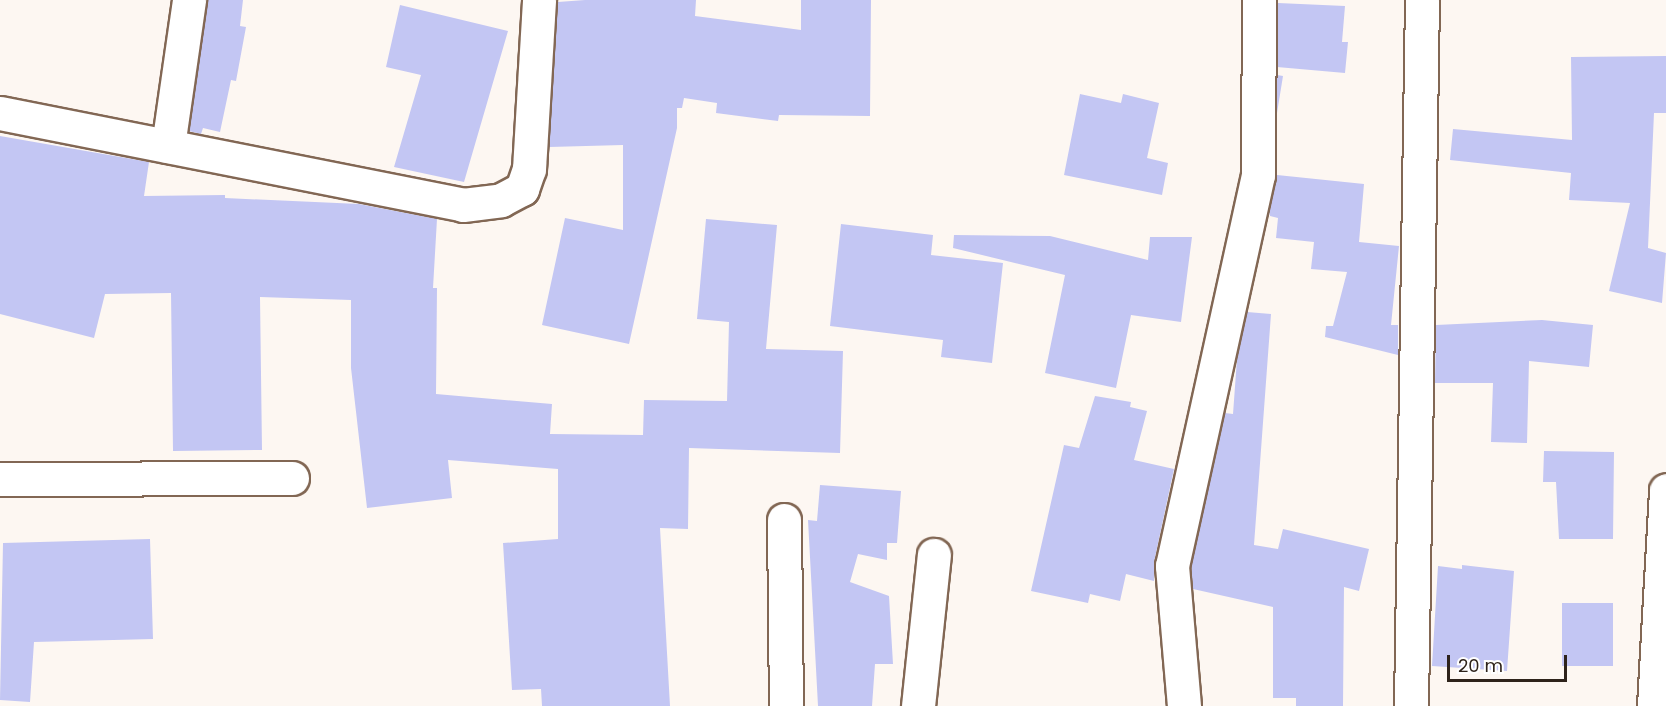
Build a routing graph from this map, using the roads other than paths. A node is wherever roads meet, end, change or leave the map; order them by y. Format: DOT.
graph roads {
  1 [pos="189,0"];
  2 [pos="539,0"];
  3 [pos="1258,0"];
  4 [pos="1422,0"];
  5 [pos="0,113"];
  6 [pos="168,146"];
  7 [pos="292,478"];
  8 [pos="0,479"];
  9 [pos="1666,490"];
  10 [pos="784,520"];
  11 [pos="934,555"];
  12 [pos="786,706"];
  13 [pos="918,706"];
  14 [pos="1184,706"];
  15 [pos="1411,706"];
  16 [pos="1654,706"];
  1 -- 6 [label="street"];
  2 -- 6 [label="street"];
  3 -- 14 [label="street"];
  4 -- 15 [label="street"];
  5 -- 6 [label="street"];
  7 -- 8 [label="street"];
  9 -- 16 [label="street"];
  10 -- 12 [label="street"];
  11 -- 13 [label="street"];
}
